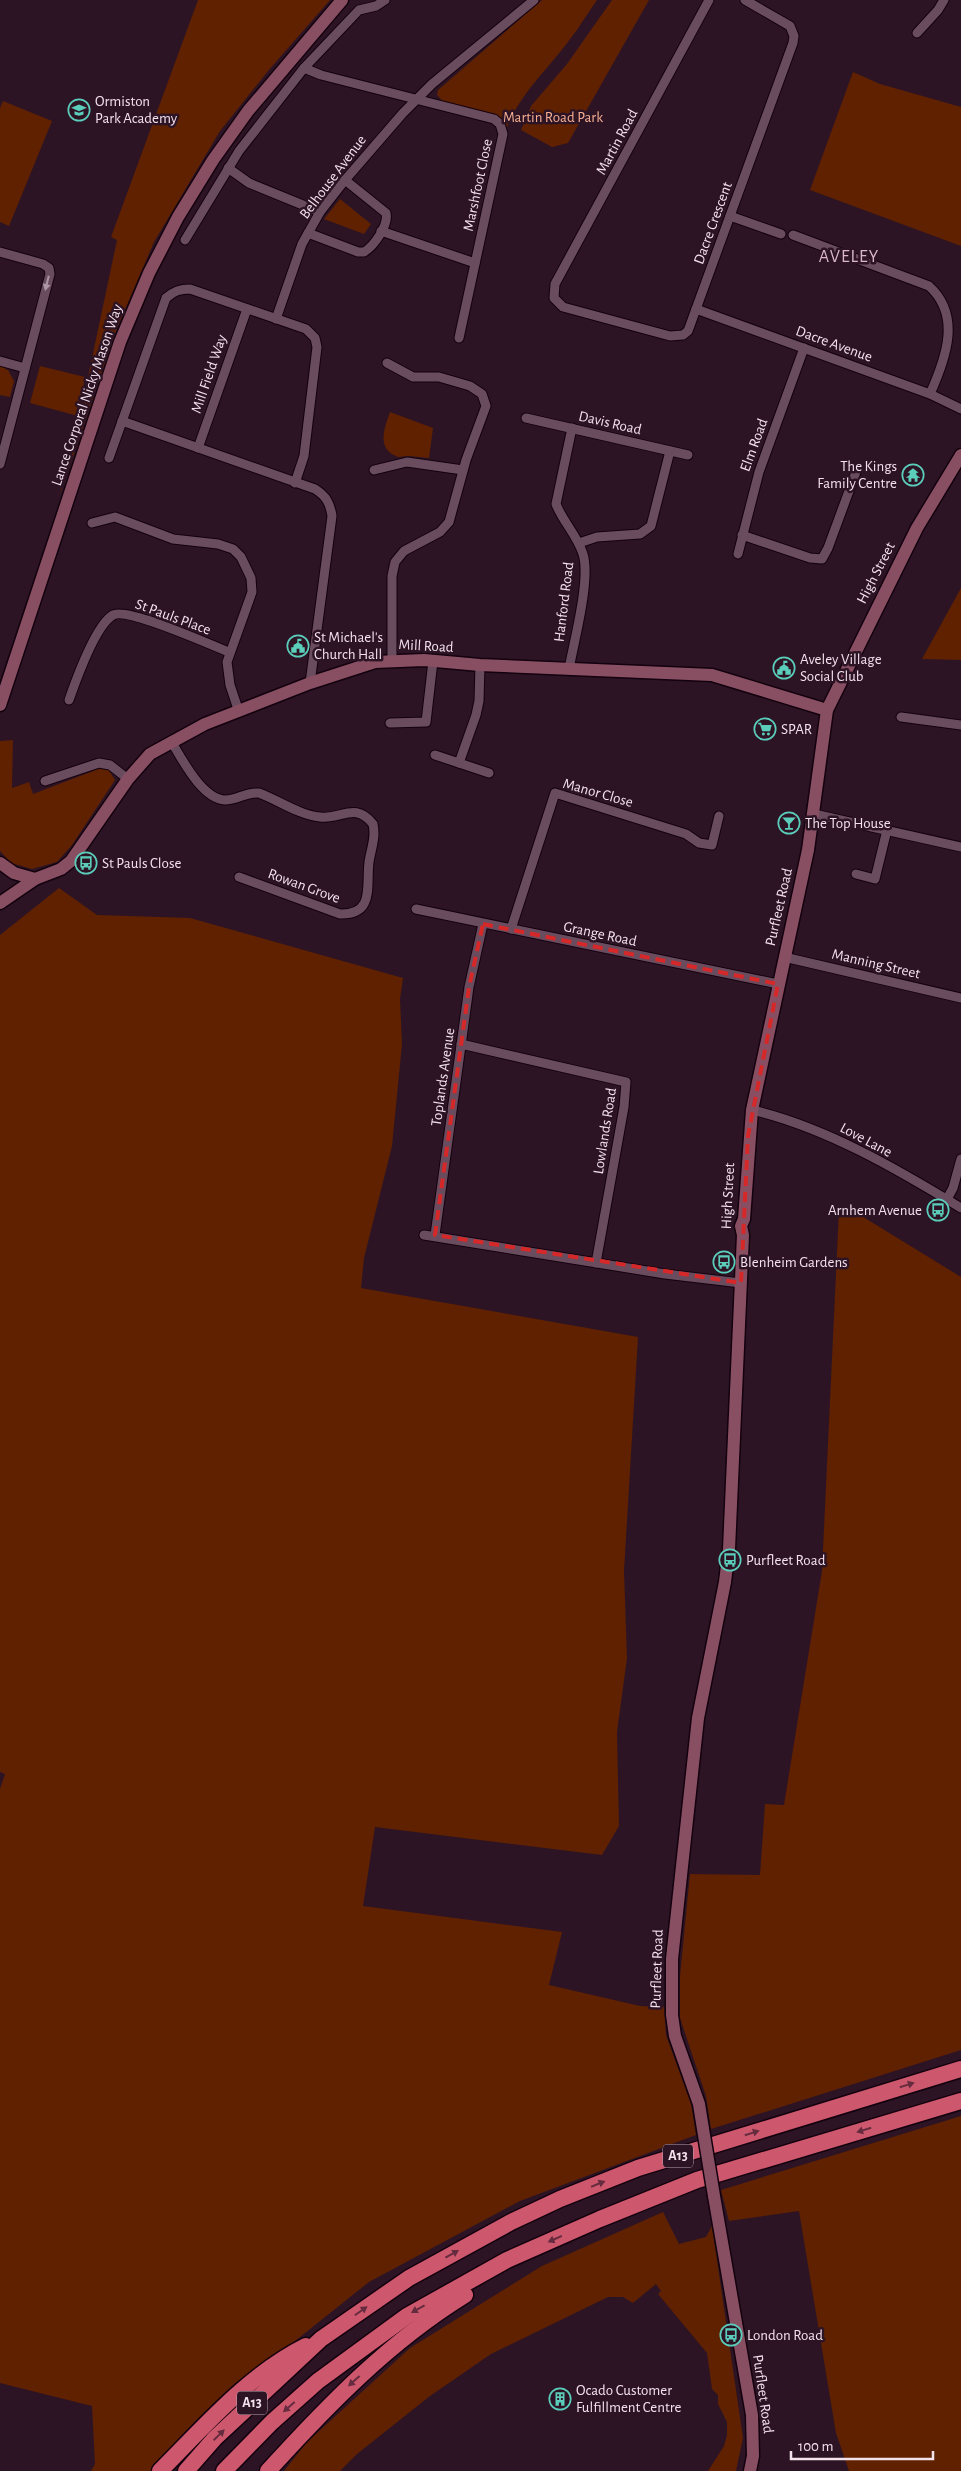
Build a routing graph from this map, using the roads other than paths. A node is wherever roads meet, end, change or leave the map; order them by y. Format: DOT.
graph roads {
  1 [pos="342,0"];
  2 [pos="385,0"];
  3 [pos="534,0"];
  4 [pos="709,0"];
  5 [pos="744,0"];
  6 [pos="944,0"];
  7 [pos="758,3"];
  8 [pos="917,33"];
  9 [pos="304,68"];
  10 [pos="417,100"];
  11 [pos="228,168"];
  12 [pos="345,180"];
  13 [pos="320,212"];
  14 [pos="730,216"];
  15 [pos="381,231"];
  16 [pos="308,233"];
  17 [pos="781,234"];
  18 [pos="793,235"];
  19 [pos="185,240"];
  20 [pos="0,252"];
  21 [pos="474,263"];
  22 [pos="554,298"];
  23 [pos="247,309"];
  24 [pos="696,309"];
  25 [pos="276,319"];
  26 [pos="459,338"];
  27 [pos="804,348"];
  28 [pos="0,361"];
  29 [pos="387,363"];
  30 [pos="25,368"];
  31 [pos="930,394"];
  32 [pos="961,409"];
  33 [pos="526,418"];
  34 [pos="122,421"];
  35 [pos="572,428"];
  36 [pos="198,448"];
  37 [pos="670,451"];
  38 [pos="688,455"];
  39 [pos="109,458"];
  40 [pos="959,462"];
  41 [pos="0,464"];
  42 [pos="374,470"];
  43 [pos="463,470"];
  44 [pos="856,472"];
  45 [pos="295,483"];
  46 [pos="92,523"];
  47 [pos="742,535"];
  48 [pos="579,543"];
  49 [pos="738,554"];
  50 [pos="229,652"];
  51 [pos="392,660"];
  52 [pos="433,661"];
  53 [pos="480,665"];
  54 [pos="569,669"];
  55 [pos="310,683"];
  56 [pos="69,700"];
  57 [pos="0,705"];
  58 [pos="827,710"];
  59 [pos="239,712"];
  60 [pos="901,717"];
  61 [pos="390,723"];
  62 [pos="961,725"];
  63 [pos="171,741"];
  64 [pos="435,754"];
  65 [pos="459,763"];
  66 [pos="489,773"];
  67 [pos="128,778"];
  68 [pos="45,781"];
  69 [pos="814,814"];
  70 [pos="719,816"];
  71 [pos="887,830"];
  72 [pos="961,847"];
  73 [pos="0,863"];
  74 [pos="856,874"];
  75 [pos="239,877"];
  76 [pos="35,879"];
  77 [pos="0,903"];
  78 [pos="416,909"];
  79 [pos="483,924"];
  80 [pos="511,929"];
  81 [pos="784,957"];
  82 [pos="778,984"];
  83 [pos="961,998"];
  84 [pos="461,1044"];
  85 [pos="752,1110"];
  86 [pos="961,1159"];
  87 [pos="947,1199"];
  88 [pos="961,1208"];
  89 [pos="424,1235"];
  90 [pos="434,1236"];
  91 [pos="596,1263"];
  92 [pos="741,1283"];
  93 [pos="961,2069"];
  94 [pos="961,2101"];
  95 [pos="507,2260"];
  96 [pos="321,2339"];
  97 [pos="160,2471"];
  98 [pos="186,2471"];
  99 [pos="224,2471"];
  100 [pos="268,2471"];
  101 [pos="750,2471"];
  1 -- 57 [label="street, Lance Corporal Nicky Mason Way"];
  2 -- 9 [label="street"];
  3 -- 10 [label="street, Belhouse Avenue"];
  4 -- 22 [label="street, Martin Road"];
  5 -- 7 [label="street"];
  6 -- 8 [label="street"];
  7 -- 14 [label="street, Dacre Crescent"];
  9 -- 10 [label="street"];
  9 -- 11 [label="street"];
  10 -- 12 [label="street, Belhouse Avenue"];
  10 -- 21 [label="street, Marshfoot Close"];
  11 -- 13 [label="street"];
  11 -- 19 [label="street"];
  12 -- 13 [label="street, Belhouse Avenue"];
  12 -- 15 [label="street"];
  13 -- 16 [label="street, Belhouse Avenue"];
  14 -- 17 [label="street"];
  14 -- 24 [label="street, Dacre Crescent"];
  15 -- 16 [label="street"];
  15 -- 21 [label="street"];
  16 -- 25 [label="street, Belhouse Avenue"];
  18 -- 31 [label="street"];
  20 -- 30 [label="street, one-way"];
  21 -- 26 [label="street, Marshfoot Close"];
  22 -- 24 [label="street, Dacre Crescent"];
  23 -- 25 [label="street"];
  23 -- 34 [label="street"];
  23 -- 36 [label="street, Mill Field Way"];
  24 -- 27 [label="street, Dacre Avenue"];
  25 -- 45 [label="street"];
  27 -- 31 [label="street, Dacre Avenue"];
  27 -- 47 [label="street, Elm Road"];
  28 -- 30 [label="street"];
  29 -- 43 [label="street"];
  30 -- 41 [label="street"];
  31 -- 32 [label="street, Dacre Avenue"];
  33 -- 35 [label="street, Davis Road"];
  34 -- 36 [label="street"];
  34 -- 39 [label="street"];
  35 -- 37 [label="street, Davis Road"];
  35 -- 48 [label="street, Hanford Road"];
  36 -- 45 [label="street"];
  37 -- 38 [label="street, Davis Road"];
  37 -- 48 [label="street"];
  40 -- 58 [label="street, High Street"];
  42 -- 43 [label="street"];
  43 -- 51 [label="street"];
  44 -- 47 [label="street"];
  45 -- 55 [label="street"];
  46 -- 50 [label="street"];
  47 -- 49 [label="street, Elm Road"];
  48 -- 54 [label="street, Hanford Road"];
  50 -- 56 [label="street, St Pauls Place"];
  50 -- 59 [label="street"];
  51 -- 52 [label="street, Mill Road"];
  51 -- 55 [label="street, Mill Road"];
  52 -- 53 [label="street, Mill Road"];
  52 -- 61 [label="street"];
  53 -- 54 [label="street, Mill Road"];
  53 -- 65 [label="street"];
  54 -- 58 [label="street, Mill Road"];
  55 -- 59 [label="street, Mill Road"];
  58 -- 69 [label="street, Purfleet Road"];
  59 -- 63 [label="street, Mill Road"];
  60 -- 62 [label="street"];
  63 -- 67 [label="street, Mill Road"];
  63 -- 75 [label="street, Rowan Grove"];
  64 -- 65 [label="street"];
  65 -- 66 [label="street"];
  67 -- 68 [label="street"];
  67 -- 76 [label="street, Mill Road"];
  69 -- 71 [label="street"];
  69 -- 81 [label="street, Purfleet Road"];
  70 -- 80 [label="street, Manor Close"];
  71 -- 72 [label="street"];
  71 -- 74 [label="street"];
  73 -- 76 [label="street"];
  76 -- 77 [label="street, Mill Road"];
  78 -- 79 [label="street, Grange Road"];
  79 -- 80 [label="street, Grange Road"];
  79 -- 84 [label="street, Toplands Avenue"];
  80 -- 82 [label="street, Grange Road"];
  81 -- 82 [label="street, Purfleet Road"];
  81 -- 83 [label="street, Manning Street"];
  82 -- 85 [label="street, Purfleet Road"];
  84 -- 90 [label="street, Toplands Avenue"];
  84 -- 91 [label="street, Lowlands Road"];
  85 -- 87 [label="street, Love Lane"];
  85 -- 92 [label="street, High Street"];
  86 -- 87 [label="street"];
  87 -- 88 [label="street, Love Lane"];
  89 -- 90 [label="street"];
  90 -- 91 [label="street"];
  91 -- 92 [label="street"];
  92 -- 101 [label="street, Purfleet Road, bridge"];
  96 -- 93 [label="highway, A13, one-way"];
  94 -- 95 [label="highway, A13, one-way"];
  95 -- 99 [label="highway, A13, one-way"];
  95 -- 100 [label="highway, one-way"];
  96 -- 97 [label="highway"];
  98 -- 96 [label="highway, A13, one-way"];
}
